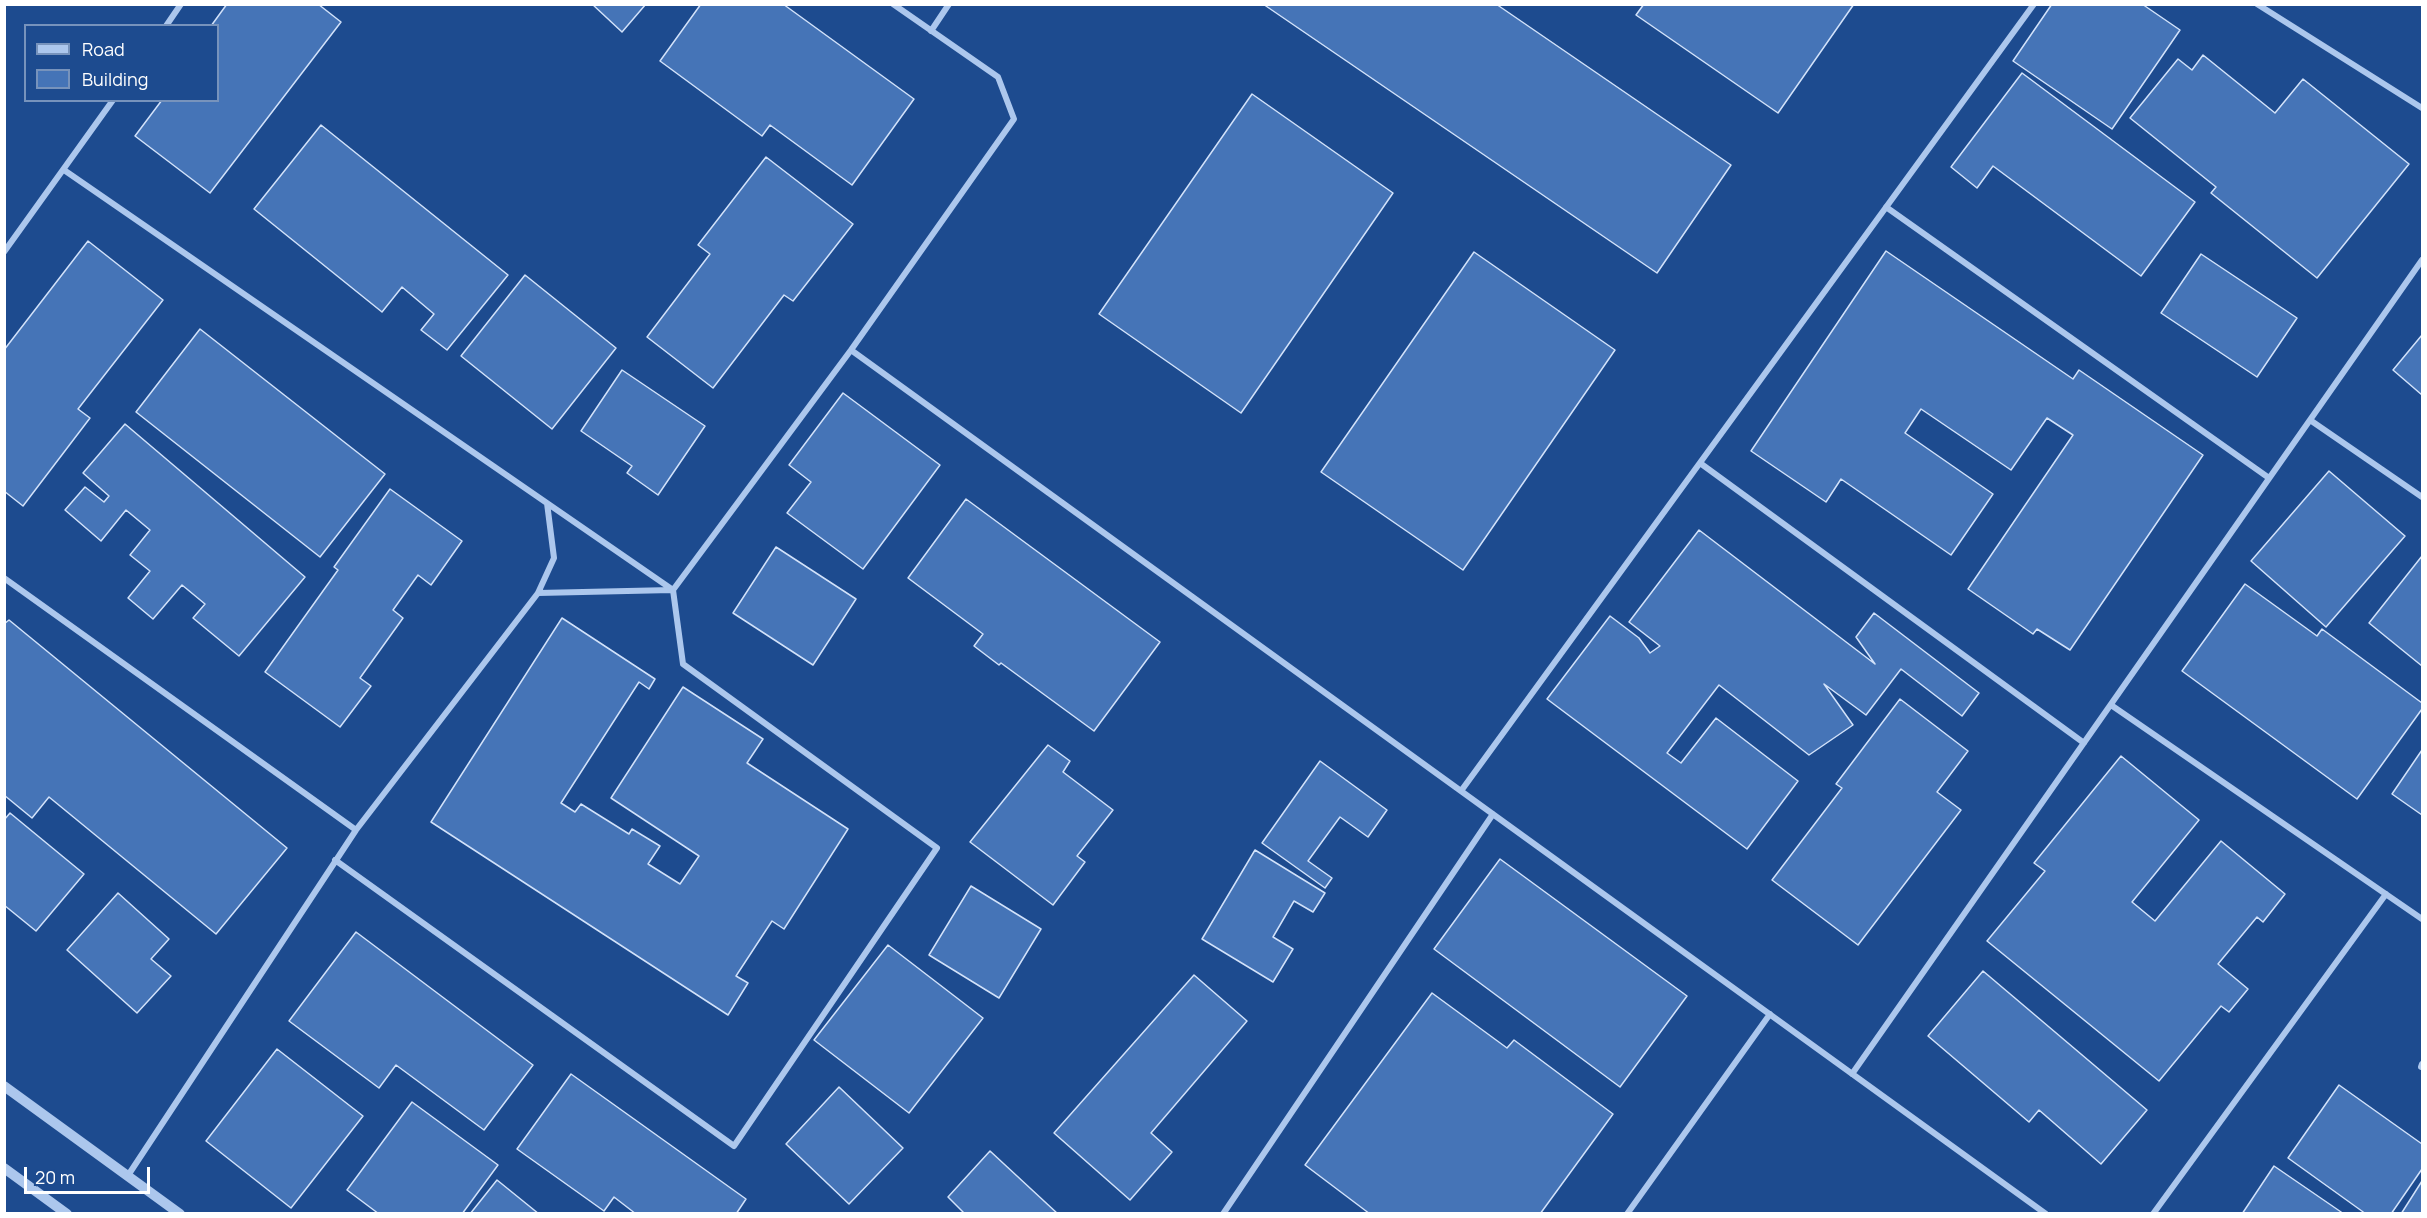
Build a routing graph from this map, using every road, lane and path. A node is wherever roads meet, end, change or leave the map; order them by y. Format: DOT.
graph roads {
  1 [pos="181,4"];
  2 [pos="893,4"];
  3 [pos="949,4"];
  4 [pos="2034,4"];
  5 [pos="2257,4"];
  6 [pos="167,24"];
  7 [pos="931,31"];
  8 [pos="112,102"];
  9 [pos="2422,108"];
  10 [pos="64,170"];
  11 [pos="1886,207"];
  12 [pos="4,252"];
  13 [pos="2422,260"];
  14 [pos="851,350"];
  15 [pos="2310,420"];
  16 [pos="1700,464"];
  17 [pos="2270,478"];
  18 [pos="2422,497"];
  19 [pos="547,503"];
  20 [pos="4,578"];
  21 [pos="674,590"];
  22 [pos="538,593"];
  23 [pos="2111,705"];
  24 [pos="2084,743"];
  25 [pos="1461,791"];
  26 [pos="1493,814"];
  27 [pos="356,830"];
  28 [pos="335,860"];
  29 [pos="2386,894"];
  30 [pos="2422,919"];
  31 [pos="1770,1014"];
  32 [pos="1852,1074"];
  33 [pos="4,1086"];
  34 [pos="4,1168"];
  35 [pos="127,1177"];
  36 [pos="67,1214"];
  37 [pos="180,1214"];
  38 [pos="1223,1214"];
  39 [pos="1627,1214"];
  40 [pos="2046,1214"];
  41 [pos="2153,1214"];
  1 -- 6 [label="street"];
  2 -- 7 [label="street"];
  3 -- 7 [label="street"];
  4 -- 11 [label="street"];
  5 -- 9 [label="street"];
  7 -- 14 [label="street"];
  8 -- 10 [label="street"];
  10 -- 12 [label="street"];
  10 -- 19 [label="street"];
  11 -- 16 [label="street"];
  11 -- 17 [label="street"];
  13 -- 15 [label="street"];
  14 -- 21 [label="street"];
  14 -- 25 [label="street"];
  15 -- 17 [label="street"];
  15 -- 18 [label="street"];
  16 -- 24 [label="street"];
  16 -- 25 [label="street"];
  17 -- 23 [label="street"];
  19 -- 21 [label="street"];
  19 -- 22 [label="street"];
  20 -- 27 [label="street"];
  21 -- 22 [label="street"];
  21 -- 28 [label="street"];
  22 -- 27 [label="street"];
  23 -- 24 [label="street"];
  23 -- 29 [label="street"];
  24 -- 32 [label="street"];
  25 -- 26 [label="street"];
  26 -- 31 [label="street"];
  26 -- 38 [label="street"];
  27 -- 28 [label="street"];
  28 -- 35 [label="street"];
  29 -- 30 [label="street"];
  29 -- 41 [label="street"];
  31 -- 32 [label="street"];
  31 -- 39 [label="street"];
  32 -- 40 [label="street"];
  33 -- 35 [label="street"];
  34 -- 36 [label="street"];
  35 -- 37 [label="street"];
}
